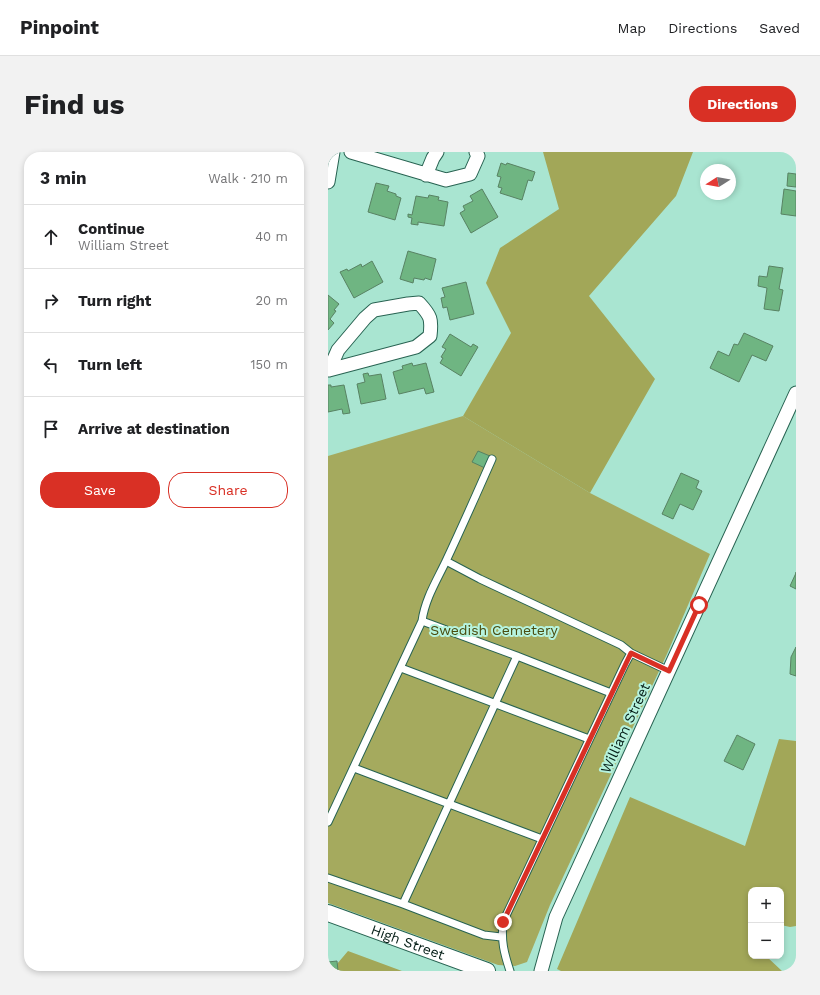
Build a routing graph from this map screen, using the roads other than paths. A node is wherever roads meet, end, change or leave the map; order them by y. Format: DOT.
graph roads {
  1 [pos="333,152"];
  2 [pos="351,152"];
  3 [pos="437,152"];
  4 [pos="476,152"];
  5 [pos="426,175"];
  6 [pos="328,182"];
  7 [pos="329,370"];
  8 [pos="796,393"];
  9 [pos="492,459"];
  10 [pos="446,560"];
  11 [pos="422,621"];
  12 [pos="631,653"];
  13 [pos="517,656"];
  14 [pos="400,668"];
  15 [pos="669,671"];
  16 [pos="611,693"];
  17 [pos="495,704"];
  18 [pos="589,739"];
  19 [pos="354,768"];
  20 [pos="449,804"];
  21 [pos="328,822"];
  22 [pos="542,840"];
  23 [pos="328,878"];
  24 [pos="403,904"];
  25 [pos="328,913"];
  26 [pos="501,937"];
  27 [pos="487,971"];
  28 [pos="510,971"];
  29 [pos="541,971"];
  1 -- 6 [label="street"];
  2 -- 5 [label="street"];
  3 -- 5 [label="street"];
  4 -- 5 [label="street"];
  7 -- 7 [label="street"];
  8 -- 15 [label="street, William Street"];
  9 -- 10 [label="lane"];
  10 -- 11 [label="lane"];
  10 -- 12 [label="lane"];
  11 -- 13 [label="lane"];
  11 -- 14 [label="lane"];
  12 -- 15 [label="lane"];
  12 -- 16 [label="lane"];
  13 -- 16 [label="lane"];
  13 -- 17 [label="lane"];
  14 -- 17 [label="lane"];
  14 -- 19 [label="lane"];
  15 -- 29 [label="street, William Street"];
  16 -- 18 [label="lane"];
  17 -- 18 [label="lane"];
  17 -- 20 [label="lane"];
  18 -- 22 [label="lane"];
  19 -- 20 [label="lane"];
  19 -- 21 [label="lane"];
  20 -- 22 [label="lane"];
  20 -- 24 [label="lane"];
  22 -- 26 [label="lane"];
  23 -- 24 [label="lane"];
  24 -- 26 [label="lane"];
  25 -- 27 [label="street, High Street"];
  26 -- 28 [label="lane"];
}
